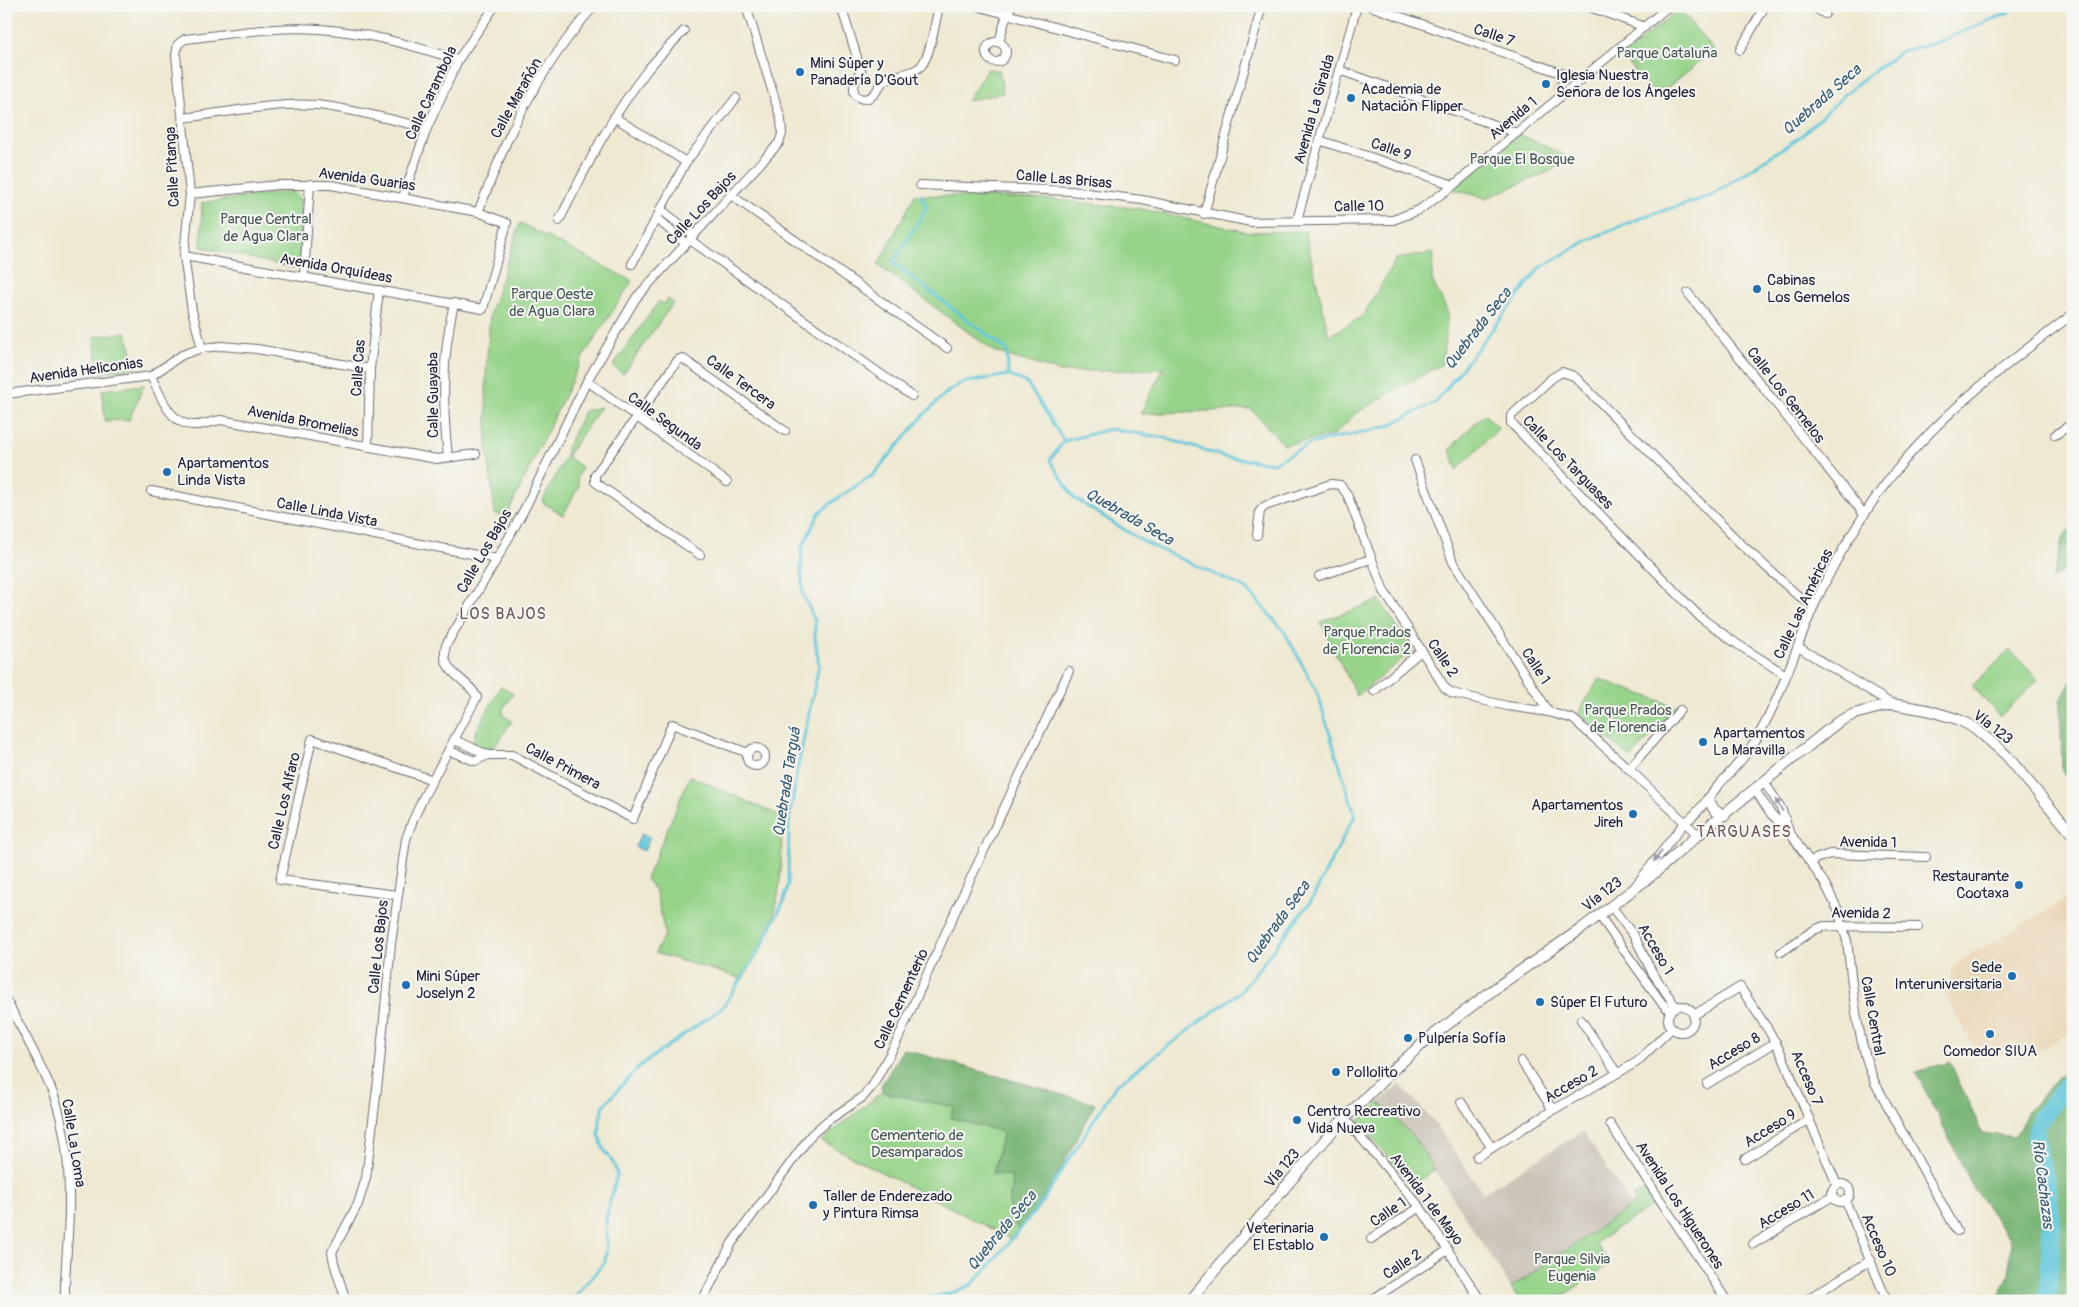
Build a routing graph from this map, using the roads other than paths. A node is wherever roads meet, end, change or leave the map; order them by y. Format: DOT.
graph roads {
  1 [pos="495,6"];
  2 [pos="594,6"];
  3 [pos="746,6"];
  4 [pos="841,6"];
  5 [pos="939,6"];
  6 [pos="977,6"];
  7 [pos="1012,6"];
  8 [pos="1262,6"];
  9 [pos="1357,6"];
  10 [pos="1370,6"];
  11 [pos="1587,6"];
  12 [pos="1668,6"];
  13 [pos="1765,6"];
  14 [pos="1812,6"];
  15 [pos="1006,10"];
  16 [pos="1825,14"];
  17 [pos="1645,27"];
  18 [pos="684,31"];
  19 [pos="999,42"];
  20 [pos="1740,50"];
  21 [pos="458,60"];
  22 [pos="1175,60"];
  23 [pos="1339,70"];
  24 [pos="1581,80"];
  25 [pos="736,98"];
  26 [pos="614,117"];
  27 [pos="183,118"];
  28 [pos="427,128"];
  29 [pos="1517,133"];
  30 [pos="1319,140"];
  31 [pos="686,162"];
  32 [pos="310,184"];
  33 [pos="920,185"];
  34 [pos="1454,185"];
  35 [pos="190,194"];
  36 [pos="731,195"];
  37 [pos="403,197"];
  38 [pos="660,209"];
  39 [pos="1419,210"];
  40 [pos="478,212"];
  41 [pos="1204,214"];
  42 [pos="656,218"];
  43 [pos="1297,220"];
  44 [pos="559,221"];
  45 [pos="690,240"];
  46 [pos="184,256"];
  47 [pos="632,264"];
  48 [pos="304,276"];
  49 [pos="379,290"];
  50 [pos="1688,293"];
  51 [pos="454,302"];
  52 [pos="484,309"];
  53 [pos="2073,314"];
  54 [pos="202,348"];
  55 [pos="947,348"];
  56 [pos="370,369"];
  57 [pos="150,376"];
  58 [pos="588,381"];
  59 [pos="6,394"];
  60 [pos="912,396"];
  61 [pos="635,417"];
  62 [pos="2073,423"];
  63 [pos="784,431"];
  64 [pos="2055,435"];
  65 [pos="368,447"];
  66 [pos="476,454"];
  67 [pos="448,457"];
  68 [pos="1415,460"];
  69 [pos="727,482"];
  70 [pos="151,491"];
  71 [pos="1864,514"];
  72 [pos="1257,535"];
  73 [pos="700,555"];
  74 [pos="497,559"];
  75 [pos="1371,559"];
  76 [pos="1319,576"];
  77 [pos="1814,606"];
  78 [pos="1798,647"];
  79 [pos="1421,651"];
  80 [pos="1069,671"];
  81 [pos="1786,675"];
  82 [pos="1374,691"];
  83 [pos="1892,704"];
  84 [pos="1680,710"];
  85 [pos="1548,712"];
  86 [pos="455,740"];
  87 [pos="450,751"];
  88 [pos="748,753"];
  89 [pos="488,756"];
  90 [pos="1629,768"];
  91 [pos="433,780"];
  92 [pos="1765,783"];
  93 [pos="1755,790"];
  94 [pos="1708,799"];
  95 [pos="1725,815"];
  96 [pos="1685,822"];
  97 [pos="1788,830"];
  98 [pos="1698,835"];
  99 [pos="2073,835"];
  100 [pos="1926,857"];
  101 [pos="1809,861"];
  102 [pos="1632,890"];
  103 [pos="397,895"];
  104 [pos="1611,906"];
  105 [pos="1599,916"];
  106 [pos="1626,925"];
  107 [pos="1843,925"];
  108 [pos="1918,927"];
  109 [pos="1613,936"];
  110 [pos="1781,952"];
  111 [pos="1652,972"];
  112 [pos="1644,979"];
  113 [pos="6,1000"];
  114 [pos="1673,1009"];
  115 [pos="1694,1015"];
  116 [pos="1581,1020"];
  117 [pos="1672,1028"];
  118 [pos="1776,1042"];
  119 [pos="1522,1061"];
  120 [pos="1617,1073"];
  121 [pos="1707,1084"];
  122 [pos="1462,1102"];
  123 [pos="1553,1110"];
  124 [pos="1344,1118"];
  125 [pos="1810,1119"];
  126 [pos="1610,1124"];
  127 [pos="1492,1148"];
  128 [pos="1477,1157"];
  129 [pos="1745,1159"];
  130 [pos="1837,1185"];
  131 [pos="1833,1196"];
  132 [pos="1845,1200"];
  133 [pos="1420,1207"];
  134 [pos="1957,1231"];
  135 [pos="1372,1240"];
  136 [pos="1753,1244"];
  137 [pos="1448,1250"];
  138 [pos="1871,1260"];
  139 [pos="1477,1299"];
  140 [pos="65,1301"];
  141 [pos="346,1301"];
  142 [pos="702,1301"];
  143 [pos="1189,1301"];
  144 [pos="1370,1301"];
  145 [pos="1727,1301"];
  146 [pos="1804,1301"];
  147 [pos="1886,1301"];
  1 -- 21 [label="street, Calle Carambola"];
  2 -- 40 [label="street, Calle Marañón"];
  3 -- 36 [label="street, Calle Los Bajos"];
  4 -- 5 [label="street"];
  6 -- 15 [label="street"];
  7 -- 15 [label="street"];
  8 -- 41 [label="street"];
  9 -- 23 [label="street, Avenida La Giralda"];
  10 -- 24 [label="street, Calle 7"];
  11 -- 17 [label="street"];
  12 -- 17 [label="street, Avenida 1"];
  13 -- 20 [label="street"];
  14 -- 16 [label="street"];
  15 -- 19 [label="street"];
  15 -- 22 [label="street"];
  17 -- 24 [label="street, Avenida 1"];
  18 -- 26 [label="street"];
  21 -- 27 [label="street, Calle Pitanga"];
  21 -- 28 [label="street, Calle Carambola"];
  23 -- 29 [label="street"];
  23 -- 30 [label="street, Avenida La Giralda"];
  24 -- 29 [label="street, Avenida 1"];
  25 -- 31 [label="street"];
  26 -- 31 [label="street"];
  26 -- 44 [label="street"];
  27 -- 28 [label="street"];
  27 -- 35 [label="street, Calle Pitanga"];
  28 -- 37 [label="street, Calle Carambola"];
  29 -- 34 [label="street, Avenida 1"];
  30 -- 34 [label="street, Calle 9"];
  30 -- 43 [label="street, Avenida La Giralda"];
  31 -- 38 [label="street"];
  32 -- 35 [label="street, Avenida Guarias"];
  32 -- 37 [label="street, Avenida Guarias"];
  32 -- 48 [label="street"];
  33 -- 41 [label="street, Calle Las Brisas"];
  34 -- 39 [label="street, Avenida 1"];
  35 -- 46 [label="street, Calle Pitanga"];
  36 -- 45 [label="street, Calle Los Bajos"];
  36 -- 55 [label="street"];
  37 -- 40 [label="street, Avenida Guarias"];
  38 -- 42 [label="street"];
  38 -- 45 [label="street"];
  39 -- 43 [label="street, Calle 10"];
  40 -- 52 [label="street, Avenida Guarias"];
  41 -- 43 [label="street, Calle Las Brisas"];
  42 -- 45 [label="street"];
  42 -- 47 [label="street"];
  45 -- 58 [label="street, Calle Los Bajos"];
  45 -- 60 [label="street"];
  46 -- 48 [label="street, Avenida Orquídeas"];
  46 -- 54 [label="street, Calle Pitanga"];
  48 -- 49 [label="street, Avenida Orquídeas"];
  49 -- 51 [label="street, Avenida Orquídeas"];
  49 -- 56 [label="street, Calle Cas"];
  50 -- 71 [label="street, Calle Los Gemelos"];
  51 -- 52 [label="street, Avenida Orquídeas"];
  51 -- 67 [label="street, Calle Guayaba"];
  53 -- 71 [label="street, Calle Las Américas"];
  54 -- 56 [label="street, Avenida Heliconias"];
  54 -- 57 [label="street, Avenida Heliconias"];
  56 -- 65 [label="street, Calle Cas"];
  57 -- 59 [label="street, Avenida Heliconias"];
  57 -- 65 [label="street, Avenida Bromelias"];
  58 -- 61 [label="street, Calle Segunda"];
  58 -- 74 [label="street, Calle Los Bajos"];
  61 -- 63 [label="street, Calle Tercera"];
  61 -- 69 [label="street, Calle Segunda"];
  61 -- 73 [label="street"];
  62 -- 64 [label="street"];
  65 -- 67 [label="street, Avenida Bromelias"];
  66 -- 67 [label="street, Avenida Bromelias"];
  68 -- 85 [label="street, Calle 1"];
  70 -- 74 [label="street, Calle Linda Vista"];
  71 -- 77 [label="street, Calle Las Américas"];
  72 -- 75 [label="street, Calle 2"];
  74 -- 86 [label="street, Calle Los Bajos"];
  75 -- 76 [label="street"];
  75 -- 79 [label="street, Calle 2"];
  77 -- 78 [label="street, Calle Las Américas"];
  77 -- 81 [label="street, Calle Los Targuases"];
  78 -- 81 [label="street, Calle Las Américas"];
  78 -- 83 [label="street"];
  79 -- 82 [label="street"];
  79 -- 85 [label="street, Calle 2"];
  80 -- 142 [label="street, Calle Cementerio"];
  81 -- 94 [label="street, Calle Las Américas"];
  83 -- 92 [label="main road, Vía 123"];
  83 -- 99 [label="main road, Vía 123"];
  84 -- 90 [label="street"];
  85 -- 90 [label="street"];
  86 -- 87 [label="street, Calle Los Bajos"];
  86 -- 89 [label="street"];
  87 -- 89 [label="street, Calle Primera"];
  87 -- 91 [label="street, Calle Los Bajos"];
  88 -- 89 [label="street, Calle Primera"];
  90 -- 96 [label="street"];
  91 -- 103 [label="street, Calle Los Bajos"];
  91 -- 103 [label="street, Calle Los Alfaro"];
  92 -- 93 [label="main road, Vía 123"];
  97 -- 92 [label="street, Calle Central, one-way"];
  93 -- 95 [label="main road, Vía 123"];
  93 -- 97 [label="street, Calle Central"];
  94 -- 95 [label="main road"];
  94 -- 96 [label="street, Calle Las Américas"];
  95 -- 98 [label="main road, Vía 123"];
  96 -- 98 [label="street"];
  96 -- 102 [label="street, Calle Las Américas, one-way"];
  97 -- 101 [label="street, Calle Central"];
  98 -- 102 [label="main road, Vía 123"];
  100 -- 101 [label="street, Avenida 1"];
  101 -- 107 [label="street, Calle Central"];
  102 -- 104 [label="main road, Vía 123"];
  103 -- 141 [label="street, Calle Los Bajos"];
  104 -- 105 [label="main road, Vía 123"];
  104 -- 106 [label="street, Acceso 1"];
  105 -- 109 [label="street, Acceso 1"];
  105 -- 124 [label="main road, Vía 123"];
  106 -- 109 [label="street"];
  106 -- 111 [label="street, Acceso 1"];
  107 -- 108 [label="street, Avenida 2"];
  107 -- 110 [label="street, Avenida 2"];
  107 -- 134 [label="street, Calle Central"];
  109 -- 112 [label="street, Acceso 1"];
  111 -- 112 [label="street"];
  111 -- 114 [label="street, Acceso 1"];
  112 -- 114 [label="street, Acceso 1"];
  113 -- 140 [label="street, Calle La Loma"];
  114 -- 115 [label="street"];
  114 -- 117 [label="street"];
  115 -- 117 [label="street"];
  115 -- 118 [label="street, Acceso 7"];
  116 -- 120 [label="street"];
  117 -- 120 [label="street, Acceso 2"];
  118 -- 121 [label="street, Acceso 8"];
  118 -- 125 [label="street, Acceso 7"];
  119 -- 123 [label="street"];
  120 -- 123 [label="street, Acceso 2"];
  122 -- 127 [label="street"];
  123 -- 127 [label="street, Acceso 2"];
  124 -- 133 [label="street, Avenida 1 de Mayo"];
  124 -- 143 [label="main road, Vía 123"];
  125 -- 129 [label="street, Acceso 9"];
  125 -- 130 [label="street, Acceso 7"];
  126 -- 145 [label="street, Avenida Los Higuerones"];
  127 -- 128 [label="street, Acceso 2"];
  130 -- 131 [label="street"];
  130 -- 132 [label="street"];
  131 -- 132 [label="street"];
  131 -- 136 [label="street, Acceso 11"];
  132 -- 138 [label="street, Acceso 10"];
  133 -- 135 [label="street, Calle 1"];
  133 -- 137 [label="street, Avenida 1 de Mayo"];
  137 -- 139 [label="street, Avenida 1 de Mayo"];
  137 -- 144 [label="street, Calle 2"];
  138 -- 146 [label="street"];
  138 -- 147 [label="street, Acceso 10"];
}
